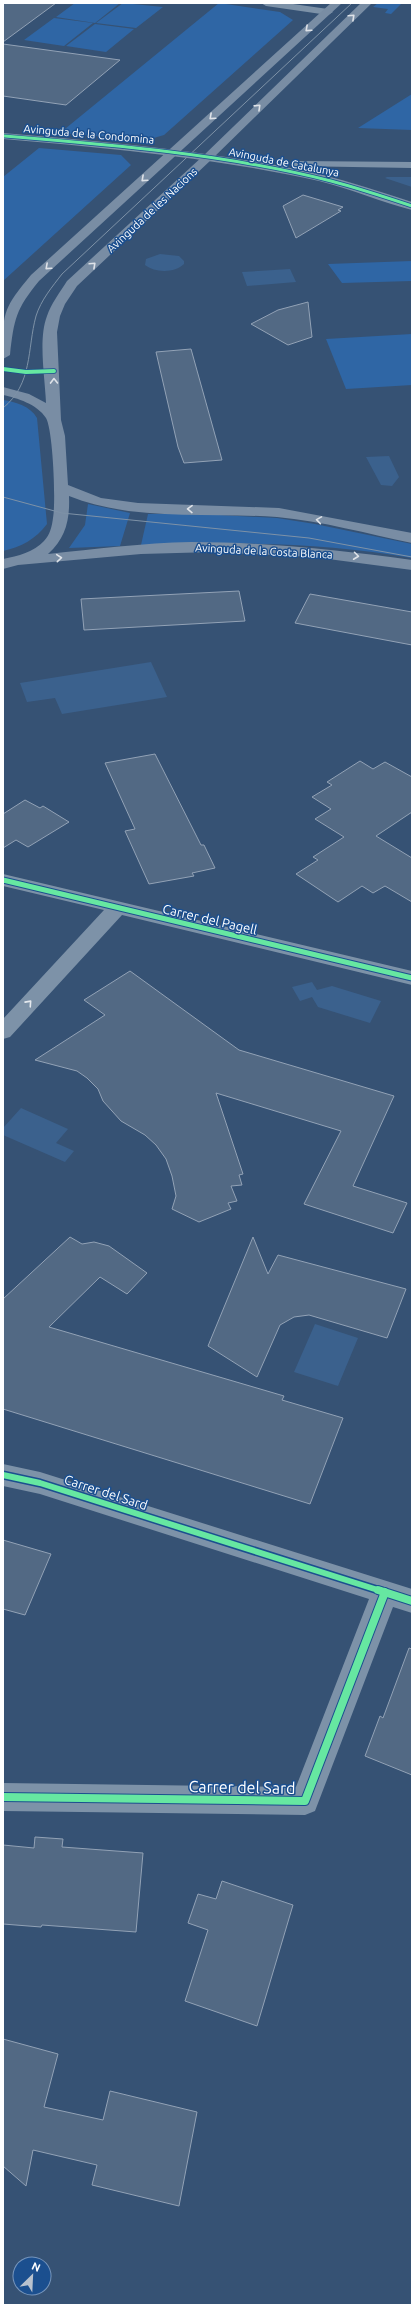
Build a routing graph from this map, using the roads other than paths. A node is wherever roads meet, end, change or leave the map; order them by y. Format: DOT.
graph roads {
  1 [pos="266,3"];
  2 [pos="337,3"];
  3 [pos="368,3"];
  4 [pos="328,12"];
  5 [pos="3,136"];
  6 [pos="224,139"];
  7 [pos="172,153"];
  8 [pos="207,158"];
  9 [pos="221,160"];
  10 [pos="267,164"];
  11 [pos="384,164"];
  12 [pos="412,165"];
  13 [pos="357,188"];
  14 [pos="410,206"];
  15 [pos="3,355"];
  16 [pos="3,391"];
  17 [pos="54,420"];
  18 [pos="62,487"];
  19 [pos="412,538"];
  20 [pos="20,562"];
  21 [pos="3,564"];
  22 [pos="412,565"];
  23 [pos="3,880"];
  24 [pos="117,908"];
  25 [pos="412,978"];
  26 [pos="3,1032"];
  27 [pos="3,1475"];
  28 [pos="386,1592"];
  29 [pos="412,1600"];
  30 [pos="3,1797"];
  1 -- 4 [label="street"];
  2 -- 4 [label="main road"];
  6 -- 3 [label="main road, Avinguda de les Nacions, one-way"];
  4 -- 7 [label="main road, one-way"];
  5 -- 7 [label="street, Avinguda de la Condomina"];
  6 -- 8 [label="main road, Avinguda de les Nacions"];
  6 -- 10 [label="street"];
  7 -- 8 [label="street, Avinguda de Catalunya"];
  7 -- 15 [label="main road, one-way"];
  8 -- 9 [label="street, Avinguda de Catalunya"];
  17 -- 8 [label="main road, Avinguda de les Nacions, one-way"];
  9 -- 10 [label="street"];
  9 -- 13 [label="street, Avinguda de Catalunya"];
  10 -- 11 [label="street"];
  11 -- 12 [label="street"];
  11 -- 13 [label="street"];
  13 -- 14 [label="street, Avinguda de Catalunya"];
  16 -- 17 [label="main road"];
  17 -- 18 [label="main road, Avinguda de les Nacions"];
  19 -- 18 [label="main road, one-way"];
  18 -- 20 [label="main road, Avinguda de les Nacions"];
  20 -- 21 [label="main road, Avinguda de la Costa Blanca"];
  20 -- 22 [label="main road, Avinguda de la Costa Blanca, one-way"];
  23 -- 24 [label="street, Carrer del Pagell"];
  24 -- 25 [label="street, Carrer del Pagell"];
  26 -- 24 [label="street, one-way"];
  27 -- 28 [label="street, Carrer del Sard"];
  28 -- 29 [label="street, Carrer del Sard"];
  28 -- 30 [label="street, Carrer del Sard"];
}
